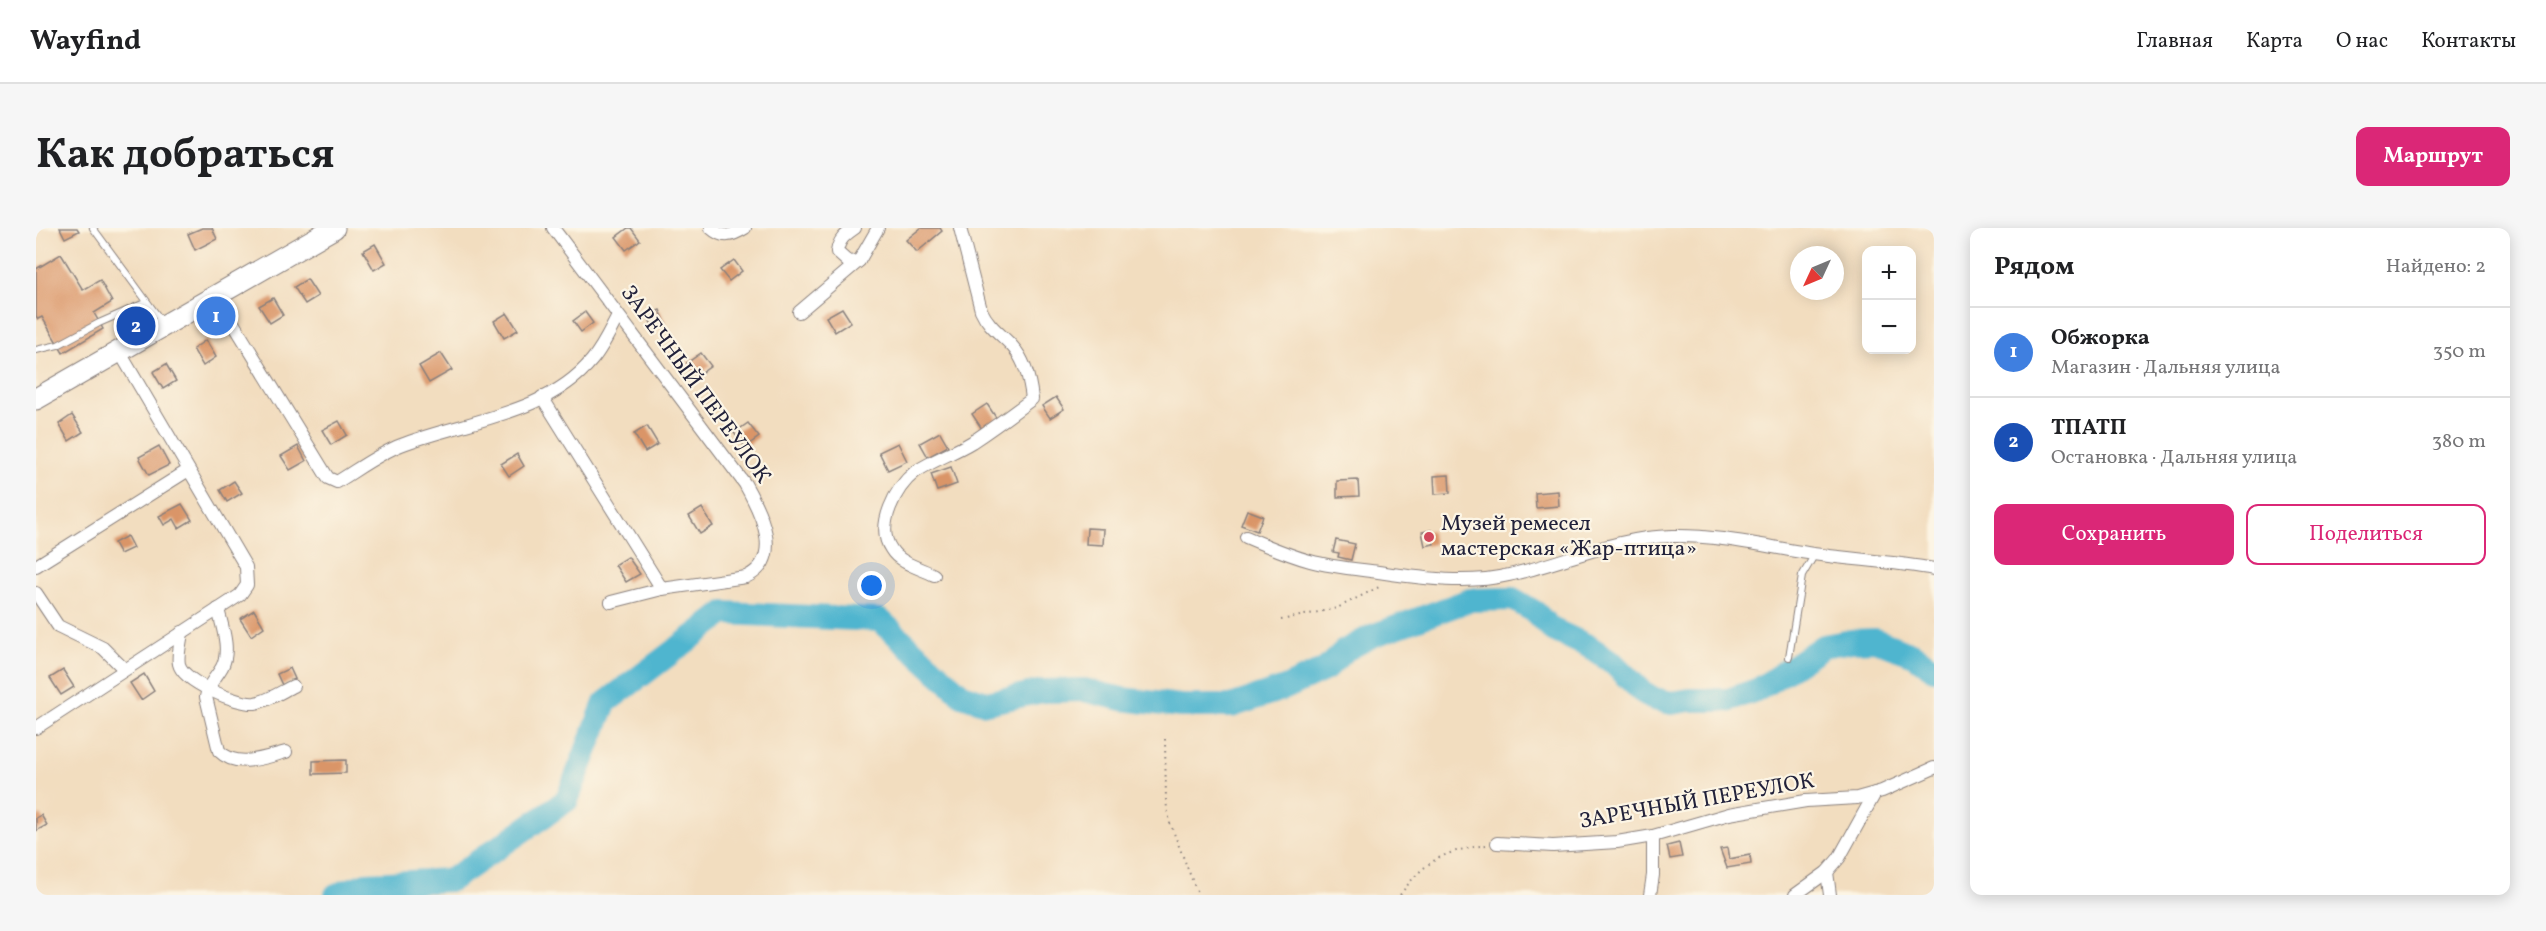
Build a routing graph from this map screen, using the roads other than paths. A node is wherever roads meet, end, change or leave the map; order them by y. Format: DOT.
graph roads {
  1 [pos="93,228"];
  2 [pos="334,228"];
  3 [pos="711,228"];
  4 [pos="745,228"];
  5 [pos="855,228"];
  6 [pos="878,228"];
  7 [pos="960,228"];
  8 [pos="557,230"];
  9 [pos="859,261"];
  10 [pos="216,295"];
  11 [pos="147,302"];
  12 [pos="799,312"];
  13 [pos="618,316"];
  14 [pos="164,325"];
  15 [pos="36,350"];
  16 [pos="119,351"];
  17 [pos="542,397"];
  18 [pos="36,399"];
  19 [pos="187,471"];
  20 [pos="1246,537"];
  21 [pos="1816,554"];
  22 [pos="36,566"];
  23 [pos="1934,569"];
  24 [pos="934,575"];
  25 [pos="662,589"];
  26 [pos="36,593"];
  27 [pos="611,603"];
  28 [pos="218,609"];
  29 [pos="182,632"];
  30 [pos="1789,657"];
  31 [pos="124,669"];
  32 [pos="293,686"];
  33 [pos="207,688"];
  34 [pos="36,728"];
  35 [pos="286,752"];
  36 [pos="1934,768"];
  37 [pos="1875,793"];
  38 [pos="1653,836"];
  39 [pos="1497,843"];
  40 [pos="1827,872"];
  41 [pos="1650,895"];
  42 [pos="1795,895"];
  43 [pos="1830,895"];
  1 -- 11 [label="lane"];
  2 -- 10 [label="highway"];
  3 -- 4 [label="street"];
  5 -- 9 [label="street"];
  6 -- 9 [label="street"];
  7 -- 24 [label="street"];
  8 -- 13 [label="street, ЗАРЕЧНЫЙ ПЕРЕУЛОК"];
  9 -- 12 [label="street"];
  10 -- 14 [label="highway"];
  10 -- 17 [label="street"];
  11 -- 14 [label="lane"];
  11 -- 15 [label="lane"];
  13 -- 17 [label="street"];
  13 -- 25 [label="street, ЗАРЕЧНЫЙ ПЕРЕУЛОК"];
  14 -- 16 [label="highway"];
  16 -- 18 [label="highway"];
  16 -- 19 [label="street"];
  17 -- 25 [label="street"];
  19 -- 22 [label="street"];
  19 -- 28 [label="street"];
  20 -- 21 [label="street"];
  21 -- 23 [label="street"];
  21 -- 30 [label="lane"];
  25 -- 27 [label="street, ЗАРЕЧНЫЙ ПЕРЕУЛОК"];
  26 -- 31 [label="street"];
  28 -- 29 [label="street"];
  28 -- 33 [label="street"];
  29 -- 31 [label="street"];
  29 -- 33 [label="street"];
  31 -- 34 [label="street"];
  32 -- 33 [label="street"];
  33 -- 35 [label="street"];
  36 -- 37 [label="street, ЗАРЕЧНЫЙ ПЕРЕУЛОК"];
  37 -- 38 [label="street, ЗАРЕЧНЫЙ ПЕРЕУЛОК"];
  37 -- 40 [label="street"];
  38 -- 39 [label="street, ЗАРЕЧНЫЙ ПЕРЕУЛОК"];
  38 -- 41 [label="street"];
  40 -- 42 [label="street"];
  40 -- 43 [label="street"];
}
